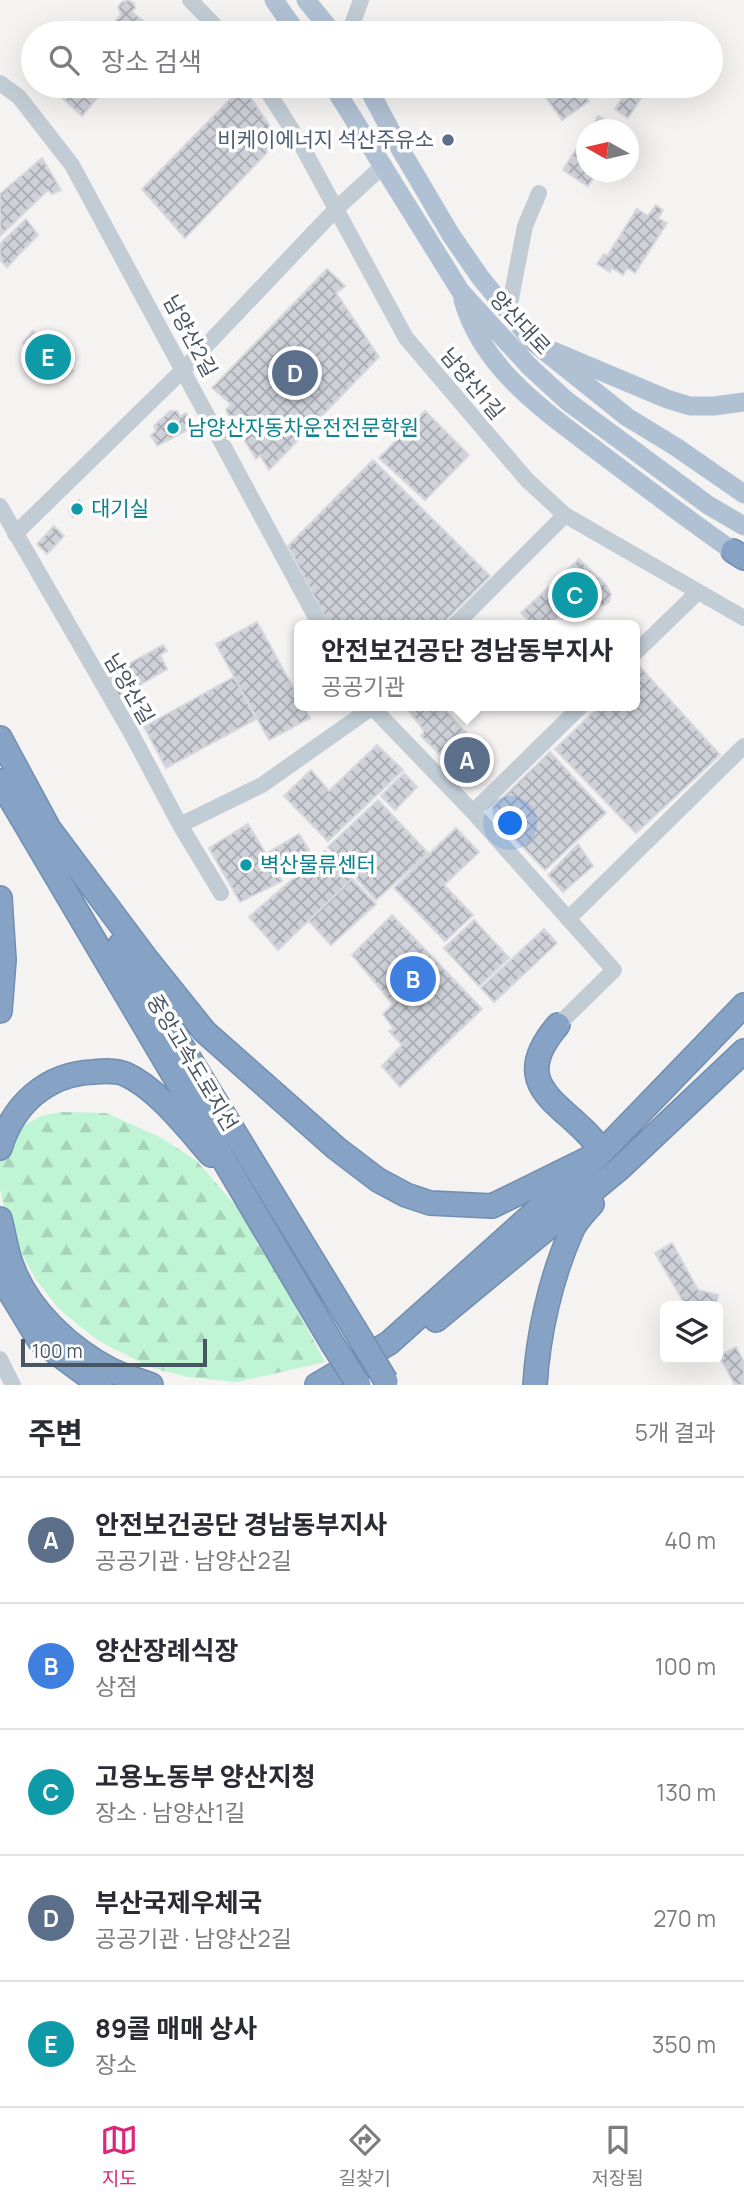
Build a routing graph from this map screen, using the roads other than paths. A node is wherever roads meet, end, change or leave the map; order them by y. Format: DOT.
graph roads {
  1 [pos="190,0"];
  2 [pos="274,0"];
  3 [pos="306,0"];
  4 [pos="361,0"];
  5 [pos="210,21"];
  6 [pos="289,21"];
  7 [pos="323,21"];
  8 [pos="353,21"];
  9 [pos="0,83"];
  10 [pos="272,98"];
  11 [pos="341,98"];
  12 [pos="373,98"];
  13 [pos="384,165"];
  14 [pos="539,193"];
  15 [pos="336,209"];
  16 [pos="461,292"];
  17 [pos="508,314"];
  18 [pos="531,341"];
  19 [pos="184,369"];
  20 [pos="744,402"];
  21 [pos="744,494"];
  22 [pos="0,506"];
  23 [pos="565,515"];
  24 [pos="744,526"];
  25 [pos="15,534"];
  26 [pos="738,555"];
  27 [pos="698,592"];
  28 [pos="744,618"];
  29 [pos="317,620"];
  30 [pos="460,620"];
  31 [pos="640,648"];
  32 [pos="366,711"];
  33 [pos="378,711"];
  34 [pos="576,711"];
  35 [pos="0,738"];
  36 [pos="744,746"];
  37 [pos="0,781"];
  38 [pos="473,812"];
  39 [pos="180,825"];
  40 [pos="47,826"];
  41 [pos="221,893"];
  42 [pos="0,898"];
  43 [pos="568,919"];
  44 [pos="744,1005"];
  45 [pos="0,1011"];
  46 [pos="558,1025"];
  47 [pos="744,1051"];
  48 [pos="0,1148"];
  49 [pos="602,1152"];
  50 [pos="619,1169"];
  51 [pos="244,1191"];
  52 [pos="0,1219"];
  53 [pos="0,1277"];
  54 [pos="0,1359"];
  55 [pos="387,1383"];
  56 [pos="13,1385"];
  57 [pos="100,1385"];
  58 [pos="151,1385"];
  59 [pos="317,1385"];
  60 [pos="345,1385"];
  61 [pos="359,1385"];
  62 [pos="535,1385"];
  1 -- 5 [label="street"];
  2 -- 6 [label="main road"];
  3 -- 7 [label="main road"];
  4 -- 8 [label="street"];
  9 -- 19 [label="street, 남양산2길"];
  10 -- 15 [label="street, 남양산1길"];
  11 -- 13 [label="main road, 양산대로"];
  12 -- 17 [label="main road, 양산대로"];
  13 -- 15 [label="street"];
  13 -- 16 [label="main road, 양산대로"];
  14 -- 17 [label="street"];
  15 -- 19 [label="street"];
  15 -- 23 [label="street, 남양산1길"];
  16 -- 24 [label="main road, 양산대로"];
  16 -- 26 [label="main road"];
  17 -- 18 [label="main road, 양산대로"];
  18 -- 20 [label="main road"];
  18 -- 21 [label="main road, 양산대로"];
  19 -- 25 [label="street"];
  19 -- 29 [label="street, 남양산2길"];
  22 -- 25 [label="street, 남양산길"];
  23 -- 27 [label="street, 남양산1길"];
  23 -- 30 [label="street"];
  25 -- 39 [label="street, 남양산길"];
  27 -- 28 [label="street, 남양산1길"];
  27 -- 31 [label="street"];
  32 -- 39 [label="street"];
  33 -- 38 [label="street"];
  34 -- 38 [label="street"];
  35 -- 40 [label="highway, 중앙고속도로지선"];
  36 -- 43 [label="street"];
  37 -- 51 [label="highway, 중앙고속도로지선"];
  38 -- 43 [label="street"];
  39 -- 41 [label="street, 남양산길"];
  40 -- 49 [label="highway"];
  40 -- 55 [label="highway, 중앙고속도로지선, bridge"];
  42 -- 45 [label="highway"];
  43 -- 46 [label="street"];
  44 -- 49 [label="highway"];
  46 -- 49 [label="highway"];
  47 -- 50 [label="highway"];
  48 -- 51 [label="highway"];
  49 -- 59 [label="highway"];
  50 -- 60 [label="highway"];
  50 -- 62 [label="highway"];
  51 -- 61 [label="highway, 중앙고속도로지선, bridge"];
  52 -- 58 [label="highway"];
  53 -- 57 [label="highway"];
  54 -- 56 [label="street"];
}
